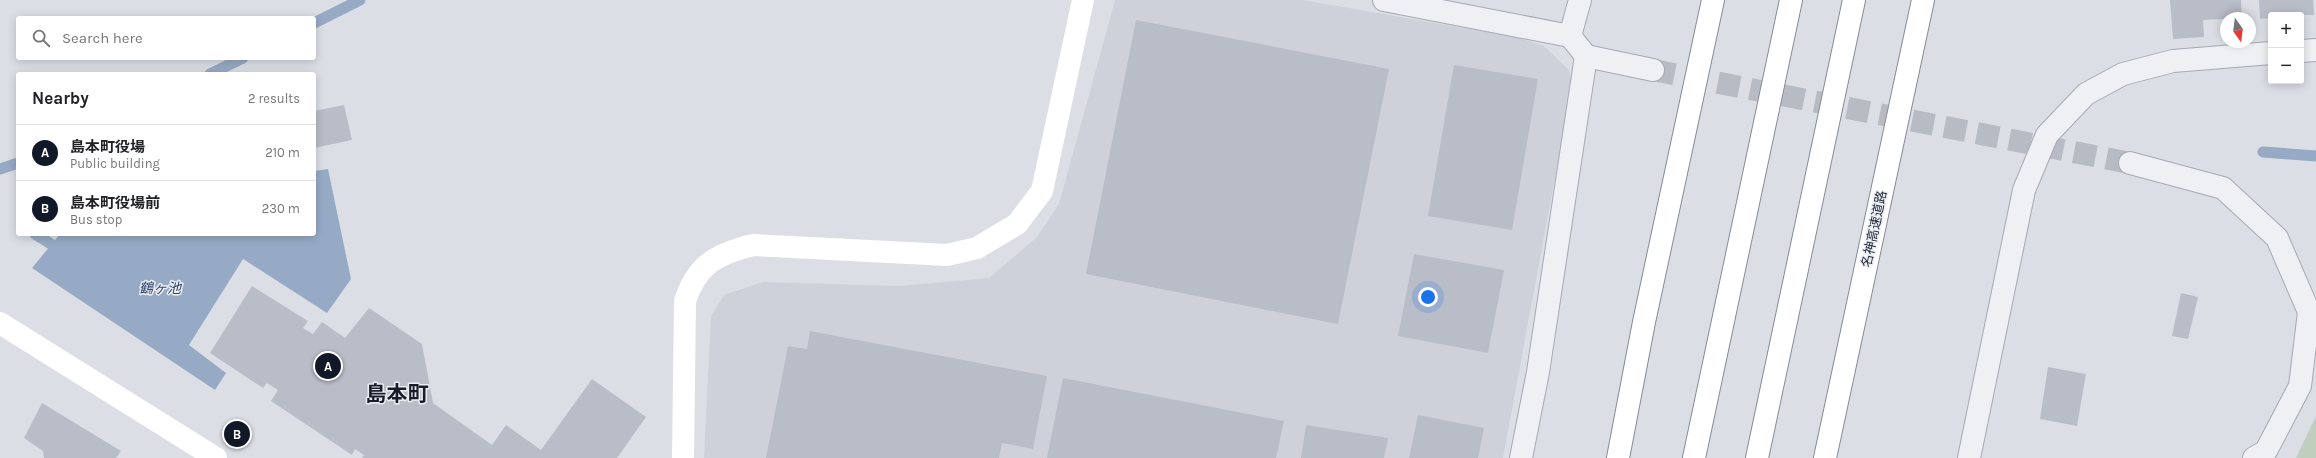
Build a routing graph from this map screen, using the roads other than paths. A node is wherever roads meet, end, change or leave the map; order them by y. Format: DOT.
graph roads {
  1 [pos="1084,0"];
  2 [pos="1384,0"];
  3 [pos="1580,0"];
  4 [pos="1714,0"];
  5 [pos="1791,0"];
  6 [pos="1854,0"];
  7 [pos="1923,0"];
  8 [pos="1570,36"];
  9 [pos="2316,50"];
  10 [pos="2304,51"];
  11 [pos="2268,53"];
  12 [pos="1586,56"];
  13 [pos="1653,70"];
  14 [pos="2130,163"];
  15 [pos="0,322"];
  16 [pos="216,458"];
  17 [pos="683,458"];
  18 [pos="1521,458"];
  19 [pos="1618,458"];
  20 [pos="1694,458"];
  21 [pos="1757,458"];
  22 [pos="1825,458"];
  23 [pos="1969,458"];
  24 [pos="2254,458"];
  1 -- 17 [label="main road"];
  2 -- 8 [label="street"];
  3 -- 8 [label="street"];
  4 -- 19 [label="main road"];
  5 -- 20 [label="main road"];
  6 -- 21 [label="main road"];
  7 -- 22 [label="main road, 名神高速道路"];
  8 -- 12 [label="street"];
  9 -- 10 [label="street"];
  11 -- 23 [label="street"];
  12 -- 13 [label="street"];
  12 -- 18 [label="street"];
  14 -- 24 [label="street"];
  15 -- 16 [label="main road"];
}
